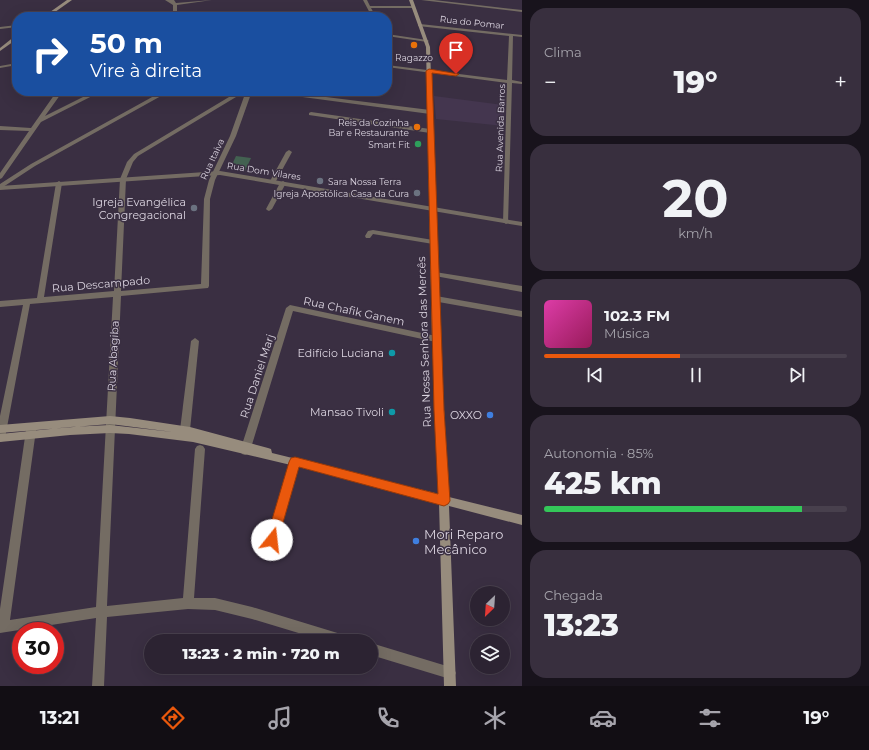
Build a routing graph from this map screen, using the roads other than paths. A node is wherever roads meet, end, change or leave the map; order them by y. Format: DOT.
graph roads {
  1 [pos="70,0"];
  2 [pos="167,0"];
  3 [pos="210,0"];
  4 [pos="365,0"];
  5 [pos="411,0"];
  6 [pos="423,0"];
  7 [pos="477,0"];
  8 [pos="173,2"];
  9 [pos="476,6"];
  10 [pos="369,7"];
  11 [pos="413,7"];
  12 [pos="522,10"];
  13 [pos="53,12"];
  14 [pos="174,12"];
  15 [pos="372,12"];
  16 [pos="420,25"];
  17 [pos="12,27"];
  18 [pos="0,28"];
  19 [pos="511,35"];
  20 [pos="392,36"];
  21 [pos="522,36"];
  22 [pos="12,41"];
  23 [pos="427,41"];
  24 [pos="0,50"];
  25 [pos="12,65"];
  26 [pos="0,67"];
  27 [pos="392,67"];
  28 [pos="429,71"];
  29 [pos="510,81"];
  30 [pos="522,83"];
  31 [pos="56,96"];
  32 [pos="89,96"];
  33 [pos="158,96"];
  34 [pos="235,96"];
  35 [pos="247,96"];
  36 [pos="310,96"];
  37 [pos="430,112"];
  38 [pos="311,113"];
  39 [pos="38,121"];
  40 [pos="0,128"];
  41 [pos="33,130"];
  42 [pos="430,131"];
  43 [pos="289,152"];
  44 [pos="215,173"];
  45 [pos="0,177"];
  46 [pos="123,179"];
  47 [pos="273,181"];
  48 [pos="59,183"];
  49 [pos="283,183"];
  50 [pos="0,187"];
  51 [pos="269,209"];
  52 [pos="432,209"];
  53 [pos="506,222"];
  54 [pos="522,224"];
  55 [pos="368,236"];
  56 [pos="433,242"];
  57 [pos="435,274"];
  58 [pos="205,286"];
  59 [pos="522,289"];
  60 [pos="116,294"];
  61 [pos="436,299"];
  62 [pos="40,300"];
  63 [pos="27,302"];
  64 [pos="0,304"];
  65 [pos="290,308"];
  66 [pos="522,314"];
  67 [pos="436,339"];
  68 [pos="195,341"];
  69 [pos="110,424"];
  70 [pos="32,430"];
  71 [pos="185,430"];
  72 [pos="0,433"];
  73 [pos="245,448"];
  74 [pos="200,449"];
  75 [pos="291,461"];
  76 [pos="444,501"];
  77 [pos="522,520"];
  78 [pos="272,540"];
  79 [pos="188,602"];
  80 [pos="102,612"];
  81 [pos="1,627"];
  82 [pos="321,634"];
  83 [pos="378,651"];
  84 [pos="450,673"];
  85 [pos="98,686"];
  86 [pos="450,686"];
  1 -- 13 [label="main road"];
  2 -- 8 [label="street"];
  3 -- 8 [label="street"];
  4 -- 10 [label="street"];
  5 -- 11 [label="main road, Rua Nossa Senhora das Mercês"];
  6 -- 9 [label="street"];
  7 -- 9 [label="street"];
  8 -- 14 [label="street"];
  9 -- 12 [label="street"];
  10 -- 11 [label="street"];
  10 -- 15 [label="street"];
  11 -- 16 [label="main road, Rua Nossa Senhora das Mercês"];
  16 -- 19 [label="street, Rua do Pomar"];
  16 -- 23 [label="main road, Rua Nossa Senhora das Mercês"];
  17 -- 18 [label="street"];
  19 -- 21 [label="street, Rua do Pomar"];
  19 -- 29 [label="street, Rua Avenida Barros"];
  20 -- 23 [label="street"];
  22 -- 24 [label="main road"];
  23 -- 28 [label="main road, Rua Nossa Senhora das Mercês"];
  25 -- 26 [label="street"];
  27 -- 28 [label="street"];
  28 -- 29 [label="street"];
  28 -- 37 [label="main road, Rua Nossa Senhora das Mercês"];
  29 -- 30 [label="street"];
  29 -- 53 [label="street, Rua Avenida Barros"];
  31 -- 39 [label="street"];
  32 -- 39 [label="street"];
  33 -- 50 [label="street"];
  34 -- 46 [label="street, Rua Abagiba"];
  35 -- 44 [label="street, Rua Itaiva"];
  36 -- 37 [label="street"];
  37 -- 42 [label="main road, Rua Nossa Senhora das Mercês"];
  38 -- 42 [label="street"];
  39 -- 41 [label="street"];
  40 -- 41 [label="street"];
  41 -- 45 [label="street"];
  42 -- 52 [label="main road, Rua Nossa Senhora das Mercês"];
  43 -- 47 [label="street"];
  44 -- 46 [label="street, Rua Dom Vilares"];
  44 -- 47 [label="street, Rua Dom Vilares"];
  44 -- 58 [label="street, Rua Itaiva"];
  46 -- 48 [label="street, Rua Dom Vilares"];
  46 -- 60 [label="street, Rua Abagiba"];
  47 -- 49 [label="street, Rua Dom Vilares"];
  48 -- 50 [label="street, Rua Dom Vilares"];
  48 -- 62 [label="street"];
  49 -- 51 [label="street"];
  49 -- 52 [label="street, Rua Dom Vilares"];
  52 -- 53 [label="street, Rua Dom Vilares"];
  52 -- 56 [label="main road, Rua Nossa Senhora das Mercês"];
  53 -- 54 [label="street, Rua Dom Vilares"];
  55 -- 56 [label="street"];
  56 -- 57 [label="main road, Rua Nossa Senhora das Mercês"];
  57 -- 59 [label="street"];
  57 -- 61 [label="main road, Rua Nossa Senhora das Mercês"];
  58 -- 60 [label="street, Rua Descampado"];
  60 -- 62 [label="street, Rua Descampado"];
  60 -- 69 [label="street, Rua Abagiba"];
  61 -- 66 [label="street"];
  61 -- 67 [label="main road, Rua Nossa Senhora das Mercês"];
  62 -- 63 [label="street, Rua Descampado"];
  63 -- 64 [label="street, Rua Descampado"];
  63 -- 72 [label="street"];
  65 -- 67 [label="street, Rua Chafik Ganem"];
  65 -- 73 [label="street, Rua Daniel Marj"];
  67 -- 76 [label="main road, Rua Nossa Senhora das Mercês"];
  68 -- 71 [label="street"];
  69 -- 70 [label="main road"];
  69 -- 71 [label="main road"];
  69 -- 73 [label="main road"];
  69 -- 80 [label="street, Rua Abagiba"];
  70 -- 72 [label="main road"];
  70 -- 81 [label="street"];
  71 -- 73 [label="main road"];
  73 -- 75 [label="main road"];
  74 -- 79 [label="street"];
  75 -- 76 [label="main road"];
  75 -- 78 [label="street"];
  76 -- 77 [label="main road"];
  76 -- 84 [label="main road, Rua Nossa Senhora das Mercês"];
  79 -- 80 [label="street"];
  79 -- 82 [label="street"];
  80 -- 81 [label="street"];
  80 -- 85 [label="street, Rua Abagiba"];
  83 -- 84 [label="street"];
  84 -- 86 [label="main road, Rua Nossa Senhora das Mercês"];
}
